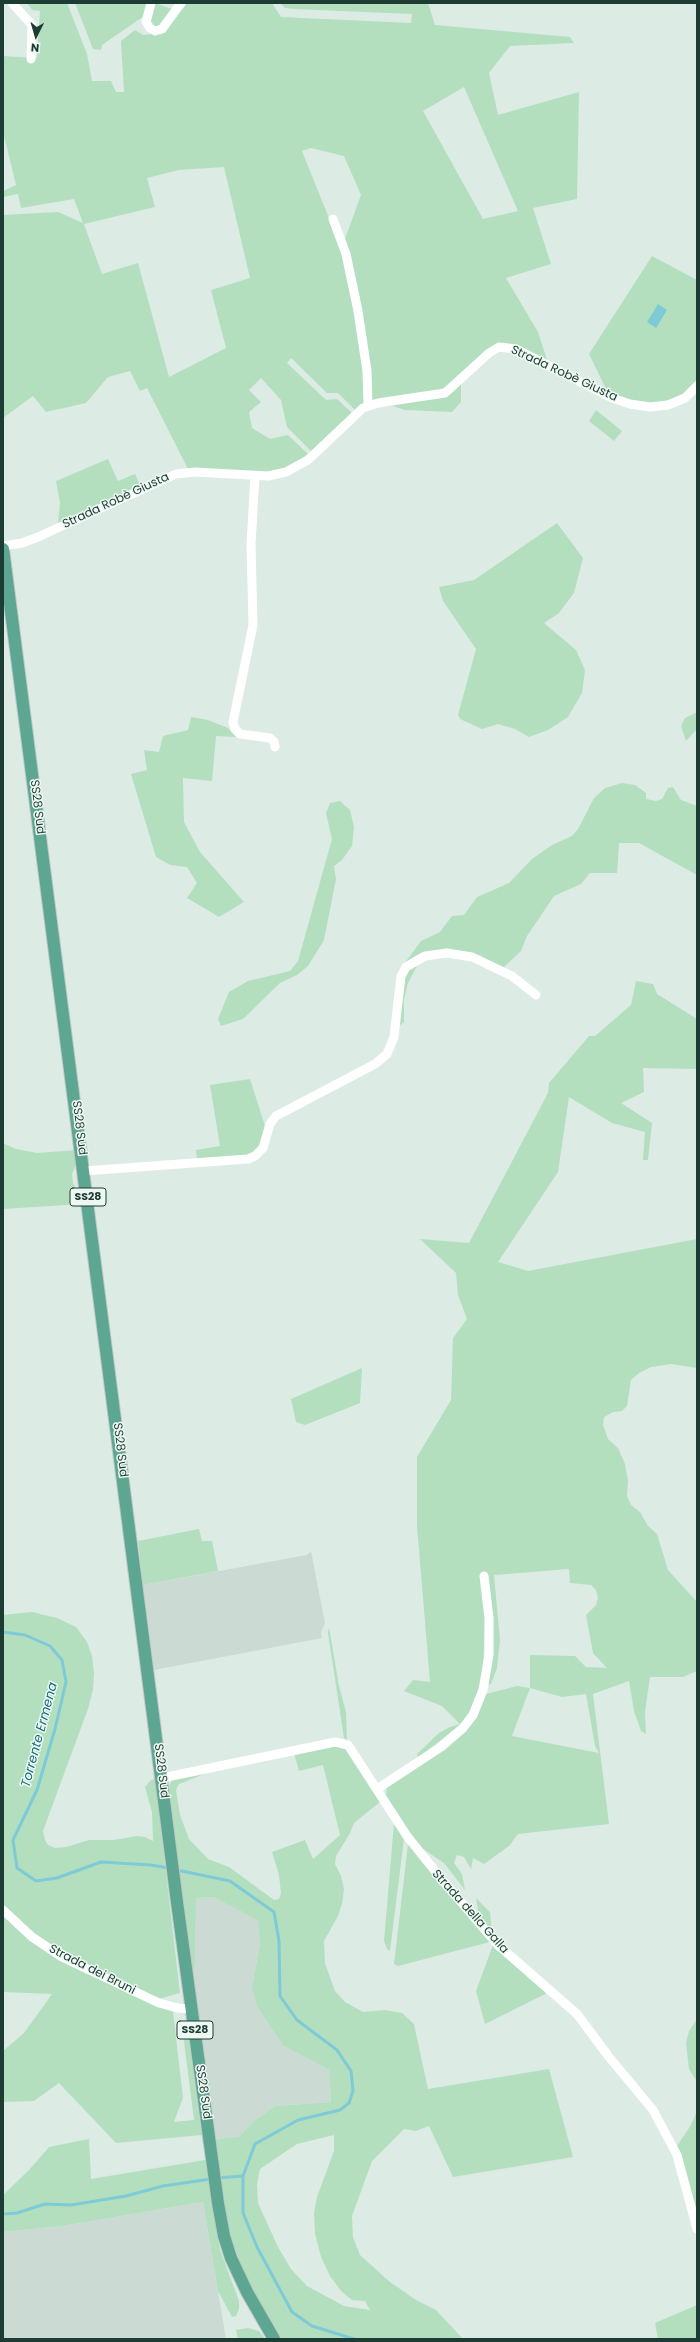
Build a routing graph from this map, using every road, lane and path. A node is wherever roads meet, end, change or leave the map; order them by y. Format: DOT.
graph roads {
  1 [pos="12,3"];
  2 [pos="151,3"];
  3 [pos="181,3"];
  4 [pos="31,59"];
  5 [pos="333,219"];
  6 [pos="697,386"];
  7 [pos="368,405"];
  8 [pos="255,476"];
  9 [pos="3,548"];
  10 [pos="275,747"];
  11 [pos="536,995"];
  12 [pos="84,1171"];
  13 [pos="484,1576"];
  14 [pos="162,1778"];
  15 [pos="376,1789"];
  16 [pos="3,1910"];
  17 [pos="192,2009"];
  18 [pos="697,2229"];
  19 [pos="274,2339"];
  1 -- 4 [label="street"];
  2 -- 3 [label="street"];
  5 -- 7 [label="street"];
  6 -- 7 [label="street, Strada Robè Giusta"];
  7 -- 8 [label="street, Strada Robè Giusta"];
  8 -- 9 [label="street, Strada Robè Giusta"];
  8 -- 10 [label="street"];
  9 -- 12 [label="main road, SS28 Sud / SS28"];
  11 -- 12 [label="street"];
  12 -- 14 [label="main road, SS28 Sud / SS28"];
  13 -- 15 [label="street"];
  14 -- 15 [label="street, Strada della Galla"];
  14 -- 17 [label="main road, SS28 Sud / SS28"];
  15 -- 18 [label="street, Strada della Galla"];
  16 -- 17 [label="street, Strada dei Bruni"];
  17 -- 19 [label="main road, SS28 Sud / SS28"];
}
